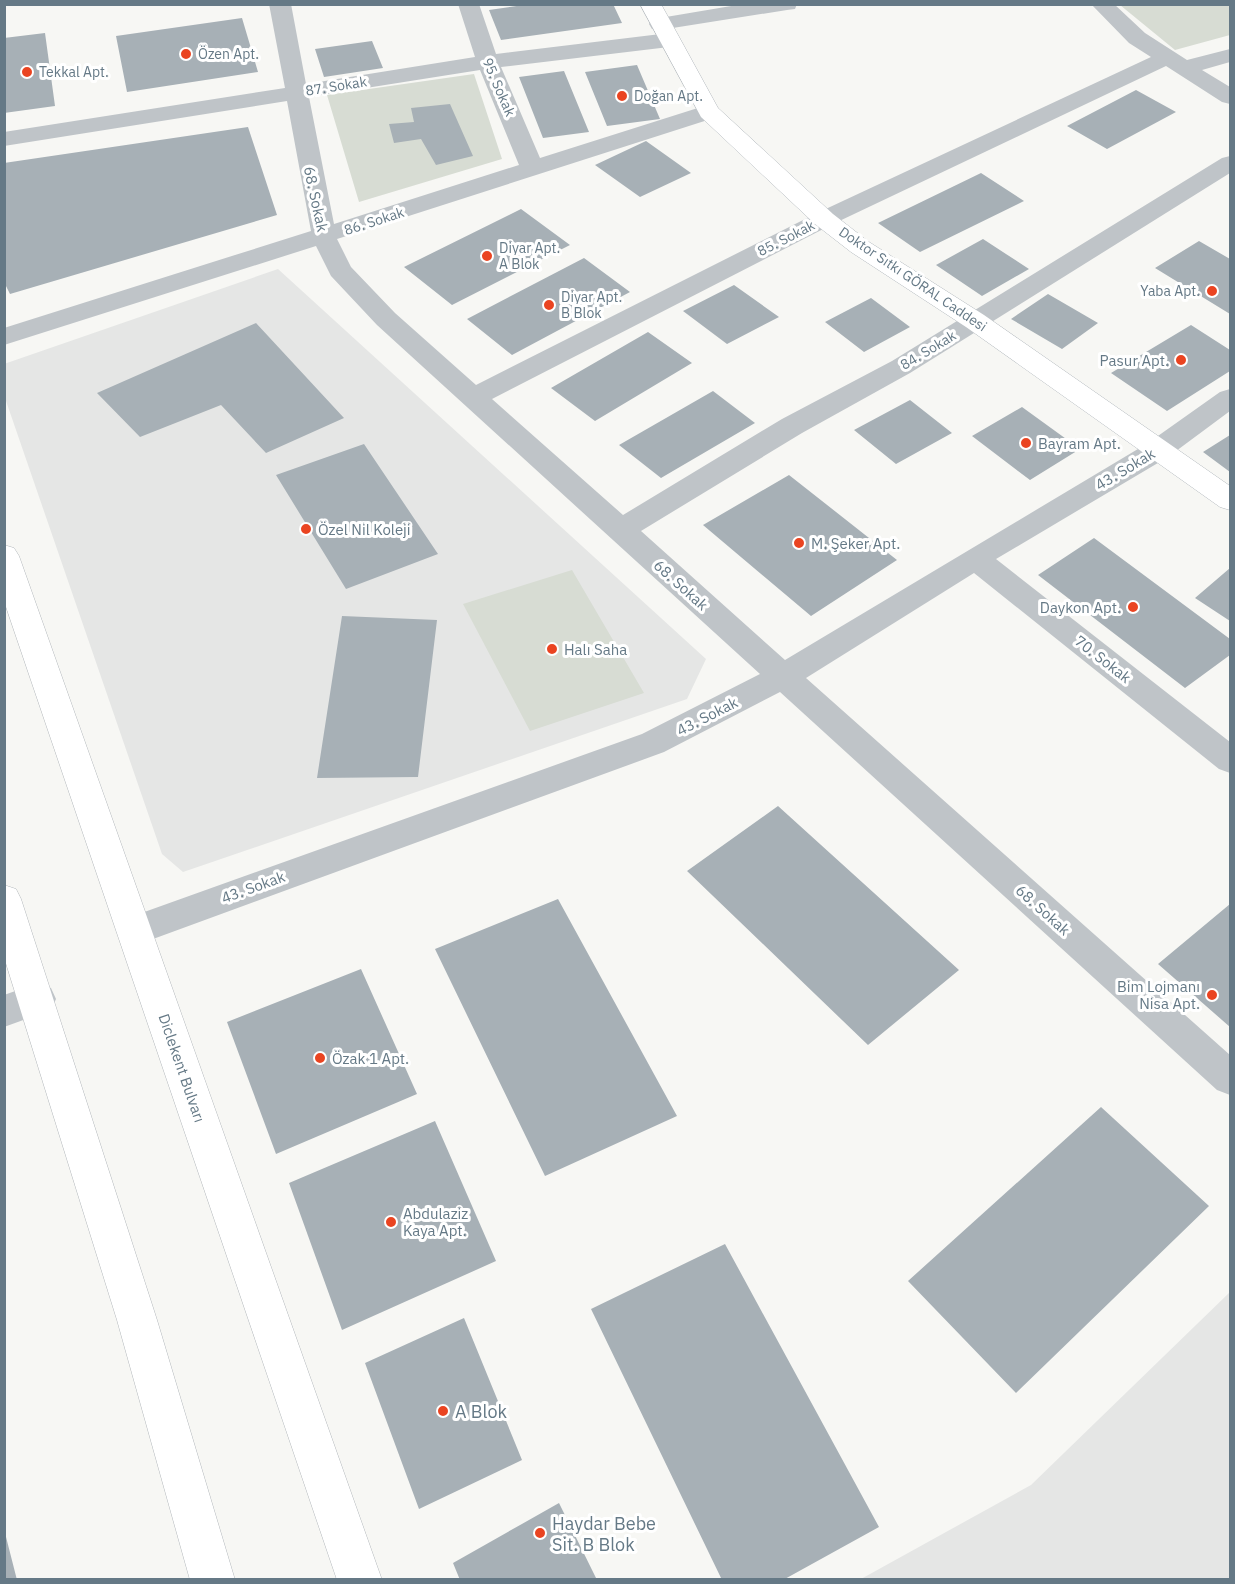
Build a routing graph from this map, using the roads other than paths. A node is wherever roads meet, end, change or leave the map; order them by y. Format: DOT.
graph roads {
  1 [pos="280,4"];
  2 [pos="468,4"];
  3 [pos="787,4"];
  4 [pos="1101,4"];
  5 [pos="660,23"];
  6 [pos="1230,56"];
  7 [pos="488,62"];
  8 [pos="1176,62"];
  9 [pos="296,93"];
  10 [pos="1230,97"];
  11 [pos="709,112"];
  12 [pos="4,139"];
  13 [pos="1230,163"];
  14 [pos="533,169"];
  15 [pos="824,219"];
  16 [pos="324,237"];
  17 [pos="975,321"];
  18 [pos="4,338"];
  19 [pos="473,398"];
  20 [pos="1230,398"];
  21 [pos="1158,450"];
  22 [pos="1230,500"];
  23 [pos="620,530"];
  24 [pos="4,556"];
  25 [pos="975,558"];
  26 [pos="782,677"];
  27 [pos="1230,760"];
  28 [pos="4,898"];
  29 [pos="134,931"];
  30 [pos="21,1005"];
  31 [pos="1230,1078"];
  32 [pos="213,1580"];
  33 [pos="360,1580"];
  1 -- 9 [label="street, 68. Sokak"];
  2 -- 7 [label="street, 95. Sokak"];
  3 -- 5 [label="street, 87. Sokak"];
  4 -- 8 [label="street"];
  5 -- 7 [label="street, 87. Sokak"];
  5 -- 11 [label="main road, Doktor Sıtkı GÖRAL Caddesi"];
  6 -- 8 [label="street, 85. Sokak"];
  7 -- 9 [label="street, 87. Sokak"];
  7 -- 14 [label="street, 95. Sokak"];
  8 -- 10 [label="street"];
  8 -- 15 [label="street, 85. Sokak"];
  9 -- 12 [label="street, 87. Sokak"];
  9 -- 16 [label="street, 68. Sokak"];
  11 -- 14 [label="street, 86. Sokak"];
  11 -- 15 [label="main road, Doktor Sıtkı GÖRAL Caddesi"];
  13 -- 17 [label="street, 84. Sokak"];
  14 -- 16 [label="street, 86. Sokak"];
  15 -- 17 [label="main road, Doktor Sıtkı GÖRAL Caddesi"];
  15 -- 19 [label="street, 85. Sokak"];
  16 -- 18 [label="street, 86. Sokak"];
  16 -- 19 [label="street, 68. Sokak"];
  17 -- 21 [label="main road, Doktor Sıtkı GÖRAL Caddesi"];
  17 -- 23 [label="street, 84. Sokak"];
  19 -- 23 [label="street, 68. Sokak"];
  20 -- 21 [label="street, 43. Sokak"];
  21 -- 22 [label="main road, Doktor Sıtkı GÖRAL Caddesi"];
  21 -- 25 [label="street, 43. Sokak"];
  23 -- 26 [label="street, 68. Sokak"];
  24 -- 29 [label="main road, Diclekent Bulvarı"];
  25 -- 26 [label="street, 43. Sokak"];
  25 -- 27 [label="street, 70. Sokak"];
  26 -- 29 [label="street, 43. Sokak"];
  26 -- 31 [label="street, 68. Sokak"];
  28 -- 30 [label="main road"];
  29 -- 33 [label="main road, Diclekent Bulvarı"];
  30 -- 32 [label="main road"];
}
